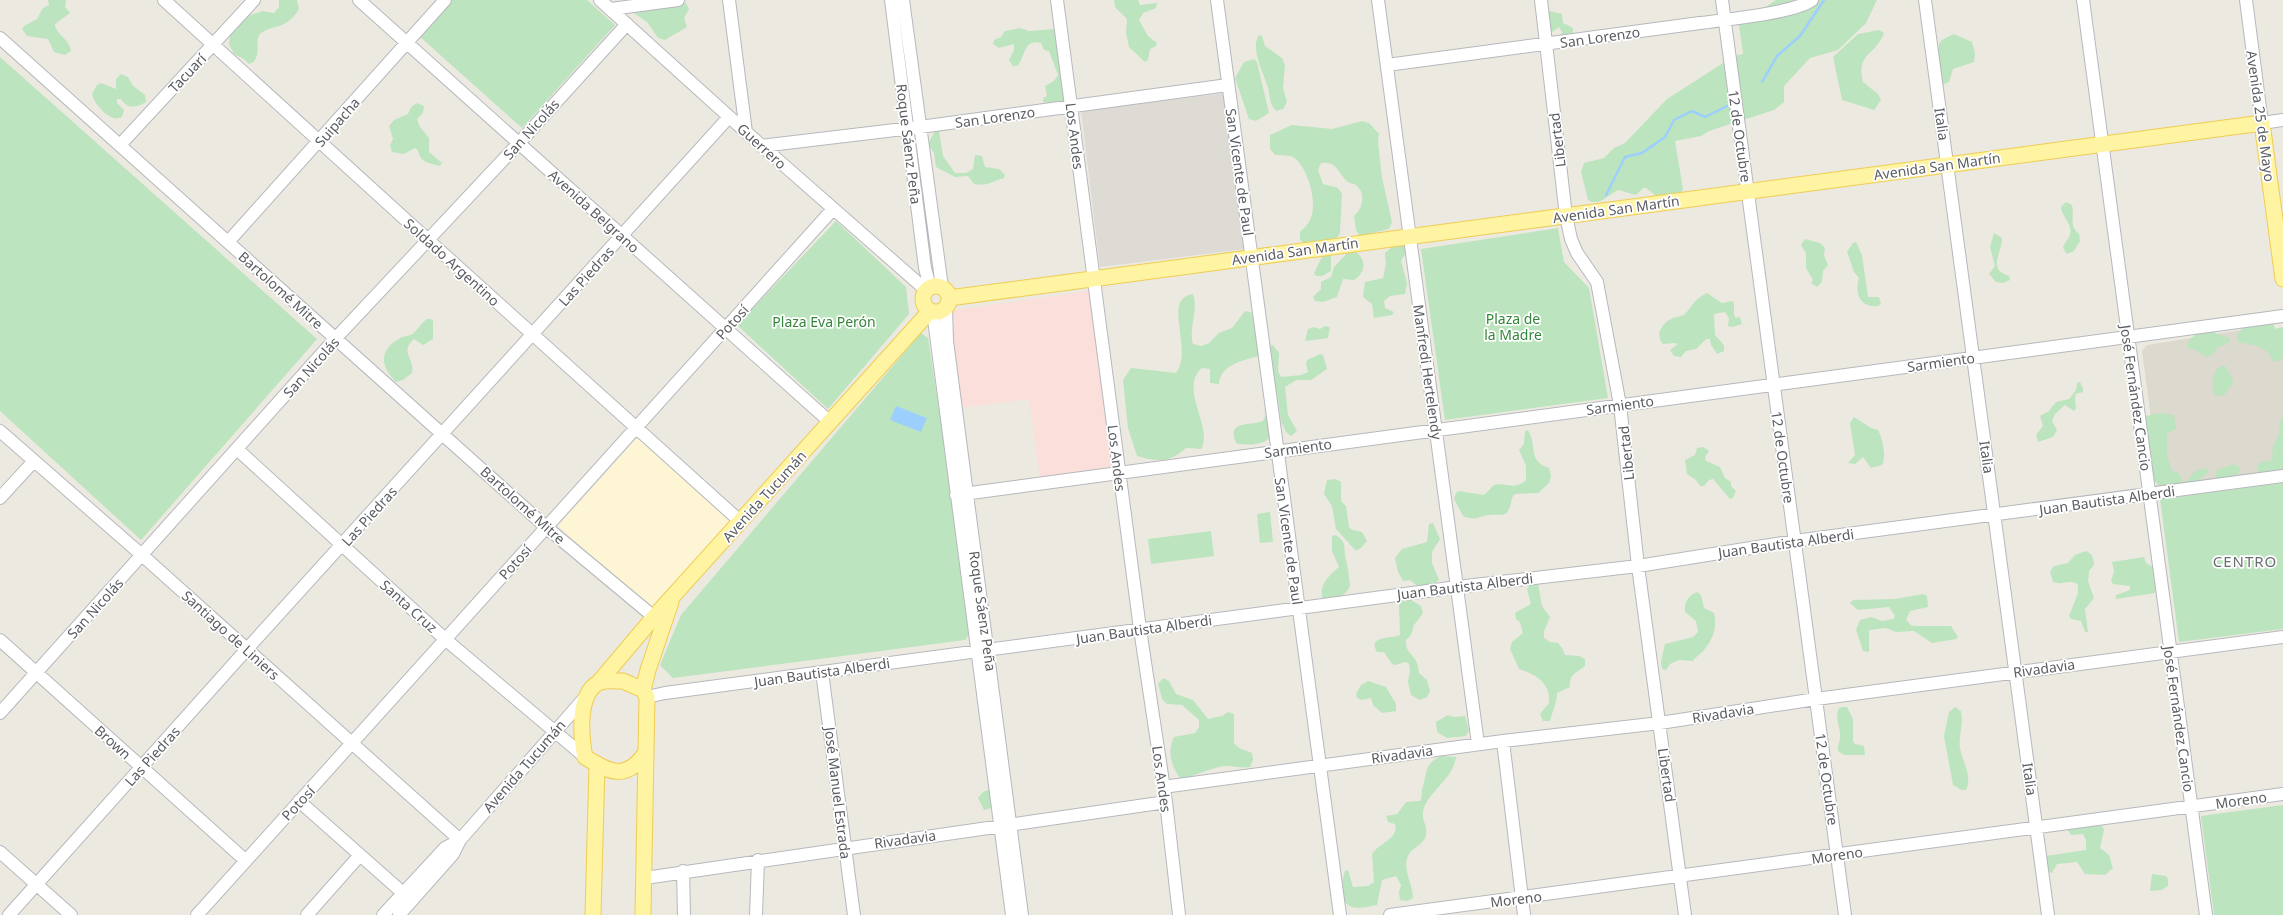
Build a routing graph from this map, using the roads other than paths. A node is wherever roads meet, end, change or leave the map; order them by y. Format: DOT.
graph roads {
  1 [pos="164,0"];
  2 [pos="254,0"];
  3 [pos="359,0"];
  4 [pos="445,0"];
  5 [pos="600,0"];
  6 [pos="678,0"];
  7 [pos="729,0"];
  8 [pos="891,0"];
  9 [pos="903,0"];
  10 [pos="1057,0"];
  11 [pos="1217,0"];
  12 [pos="1378,0"];
  13 [pos="1541,0"];
  14 [pos="1722,0"];
  15 [pos="1812,0"];
  16 [pos="1925,0"];
  17 [pos="2083,0"];
  18 [pos="2246,0"];
  19 [pos="610,9"];
  20 [pos="1725,19"];
  21 [pos="626,24"];
  22 [pos="0,38"];
  23 [pos="406,43"];
  24 [pos="1546,44"];
  25 [pos="213,45"];
  26 [pos="1386,65"];
  27 [pos="1228,85"];
  28 [pos="1071,106"];
  29 [pos="729,117"];
  30 [pos="2283,120"];
  31 [pos="2262,123"];
  32 [pos="907,128"];
  33 [pos="920,128"];
  34 [pos="746,132"];
  35 [pos="319,142"];
  36 [pos="518,143"];
  37 [pos="2102,144"];
  38 [pos="120,146"];
  39 [pos="761,146"];
  40 [pos="1948,165"];
  41 [pos="1748,191"];
  42 [pos="833,209"];
  43 [pos="1566,216"];
  44 [pos="622,236"];
  45 [pos="1410,236"];
  46 [pos="428,240"];
  47 [pos="228,242"];
  48 [pos="1251,257"];
  49 [pos="1094,278"];
  50 [pos="2283,279"];
  51 [pos="936,299"];
  52 [pos="2283,316"];
  53 [pos="726,329"];
  54 [pos="532,335"];
  55 [pos="2128,337"];
  56 [pos="335,339"];
  57 [pos="1973,357"];
  58 [pos="1774,384"];
  59 [pos="1620,405"];
  60 [pos="830,422"];
  61 [pos="637,427"];
  62 [pos="1436,430"];
  63 [pos="0,431"];
  64 [pos="443,433"];
  65 [pos="238,450"];
  66 [pos="1277,451"];
  67 [pos="34,462"];
  68 [pos="1119,472"];
  69 [pos="2283,476"];
  70 [pos="962,494"];
  71 [pos="2149,494"];
  72 [pos="0,498"];
  73 [pos="1994,515"];
  74 [pos="741,522"];
  75 [pos="546,528"];
  76 [pos="1795,541"];
  77 [pos="343,545"];
  78 [pos="143,556"];
  79 [pos="1638,566"];
  80 [pos="1457,587"];
  81 [pos="672,599"];
  82 [pos="1298,608"];
  83 [pos="654,617"];
  84 [pos="1140,629"];
  85 [pos="2283,636"];
  86 [pos="445,638"];
  87 [pos="0,640"];
  88 [pos="246,649"];
  89 [pos="983,651"];
  90 [pos="2170,652"];
  91 [pos="822,672"];
  92 [pos="2016,672"];
  93 [pos="36,673"];
  94 [pos="599,682"];
  95 [pos="588,693"];
  96 [pos="645,694"];
  97 [pos="1816,699"];
  98 [pos="0,713"];
  99 [pos="1660,723"];
  100 [pos="553,732"];
  101 [pos="1503,741"];
  102 [pos="352,744"];
  103 [pos="1478,744"];
  104 [pos="646,752"];
  105 [pos="591,761"];
  106 [pos="1320,766"];
  107 [pos="142,768"];
  108 [pos="1163,786"];
  109 [pos="2283,794"];
  110 [pos="299,801"];
  111 [pos="1166,802"];
  112 [pos="2191,806"];
  113 [pos="1005,824"];
  114 [pos="2036,826"];
  115 [pos="460,840"];
  116 [pos="846,847"];
  117 [pos="0,852"];
  118 [pos="360,855"];
  119 [pos="1837,855"];
  120 [pos="245,860"];
  121 [pos="758,860"];
  122 [pos="683,871"];
  123 [pos="1680,877"];
  124 [pos="645,878"];
  125 [pos="36,885"];
  126 [pos="403,893"];
  127 [pos="1522,898"];
  128 [pos="9,915"];
  129 [pos="71,915"];
  130 [pos="196,915"];
  131 [pos="308,915"];
  132 [pos="383,915"];
  133 [pos="399,915"];
  134 [pos="593,915"];
  135 [pos="643,915"];
  136 [pos="684,915"];
  137 [pos="756,915"];
  138 [pos="854,915"];
  139 [pos="1012,915"];
  140 [pos="1022,915"];
  141 [pos="1179,915"];
  142 [pos="1340,915"];
  143 [pos="1390,915"];
  144 [pos="1524,915"];
  145 [pos="1685,915"];
  146 [pos="1845,915"];
  147 [pos="2048,915"];
  148 [pos="2206,915"];
  1 -- 25 [label="street, Soldado Argentino"];
  2 -- 25 [label="street, Tacuarí"];
  3 -- 23 [label="street, Avenida Belgrano"];
  4 -- 23 [label="street, Suipacha"];
  5 -- 19 [label="street, Guerrero"];
  6 -- 19 [label="street"];
  7 -- 34 [label="street"];
  8 -- 32 [label="street, Roque Sáenz Peña"];
  9 -- 33 [label="street, Roque Sáenz Peña"];
  10 -- 28 [label="street, Los Andes"];
  11 -- 27 [label="street, San Vicente de Paul"];
  12 -- 26 [label="street, Manfredi Hertelendy"];
  13 -- 24 [label="street, Libertad"];
  14 -- 20 [label="street, 12 de Octubre"];
  15 -- 20 [label="street, San Lorenzo"];
  16 -- 40 [label="street, Italia"];
  17 -- 37 [label="street, José Fernández Cancio"];
  18 -- 31 [label="street, Avenida 25 de Mayo"];
  19 -- 21 [label="street, Guerrero"];
  20 -- 24 [label="street, San Lorenzo"];
  20 -- 41 [label="street, 12 de Octubre"];
  21 -- 29 [label="street, Guerrero"];
  21 -- 36 [label="street, San Nicolás"];
  22 -- 38 [label="street, Bartolomé Mitre"];
  23 -- 35 [label="street, Suipacha"];
  23 -- 36 [label="street, Avenida Belgrano"];
  24 -- 26 [label="street, San Lorenzo"];
  24 -- 43 [label="street, Libertad"];
  25 -- 35 [label="street, Soldado Argentino"];
  25 -- 38 [label="street, Tacuarí"];
  26 -- 45 [label="street, Manfredi Hertelendy"];
  27 -- 28 [label="street, San Lorenzo"];
  27 -- 48 [label="street, San Vicente de Paul"];
  28 -- 33 [label="street, San Lorenzo"];
  28 -- 49 [label="street, Los Andes"];
  29 -- 34 [label="street, Guerrero"];
  29 -- 44 [label="street, Las Piedras"];
  30 -- 31 [label="street, Avenida San Martín"];
  31 -- 37 [label="main road, Avenida San Martín"];
  31 -- 50 [label="main road, Avenida 25 de Mayo"];
  32 -- 33 [label="street, San Lorenzo"];
  32 -- 39 [label="street, San Lorenzo"];
  32 -- 51 [label="street, Roque Sáenz Peña"];
  33 -- 51 [label="street, Roque Sáenz Peña"];
  34 -- 39 [label="street, Guerrero"];
  35 -- 46 [label="street, Soldado Argentino"];
  35 -- 47 [label="street, Suipacha"];
  36 -- 44 [label="street, Avenida Belgrano"];
  36 -- 46 [label="street, San Nicolás"];
  37 -- 40 [label="main road, Avenida San Martín"];
  37 -- 55 [label="street, José Fernández Cancio"];
  38 -- 47 [label="street, Bartolomé Mitre"];
  39 -- 42 [label="street, Guerrero"];
  40 -- 41 [label="main road, Avenida San Martín"];
  40 -- 57 [label="street, Italia"];
  41 -- 43 [label="main road, Avenida San Martín"];
  41 -- 58 [label="street, 12 de Octubre"];
  42 -- 51 [label="street, Guerrero"];
  42 -- 53 [label="street, Potosí"];
  43 -- 45 [label="main road, Avenida San Martín"];
  43 -- 59 [label="street, Libertad"];
  44 -- 53 [label="street, Avenida Belgrano"];
  44 -- 54 [label="street, Las Piedras"];
  45 -- 48 [label="main road, Avenida San Martín"];
  45 -- 62 [label="street, Manfredi Hertelendy"];
  46 -- 54 [label="street, Soldado Argentino"];
  46 -- 56 [label="street, San Nicolás"];
  47 -- 56 [label="street, Bartolomé Mitre"];
  48 -- 49 [label="main road, Avenida San Martín"];
  48 -- 66 [label="street, San Vicente de Paul"];
  49 -- 51 [label="main road, Avenida San Martín"];
  49 -- 68 [label="street, Los Andes"];
  51 -- 60 [label="main road, Avenida Tucumán"];
  51 -- 70 [label="street, Roque Sáenz Peña"];
  52 -- 55 [label="street, Sarmiento"];
  53 -- 60 [label="street, Avenida Belgrano"];
  53 -- 61 [label="street, Potosí"];
  54 -- 61 [label="street, Soldado Argentino"];
  54 -- 64 [label="street, Las Piedras"];
  55 -- 57 [label="street, Sarmiento"];
  55 -- 71 [label="street, José Fernández Cancio"];
  56 -- 64 [label="street, Bartolomé Mitre"];
  56 -- 65 [label="street, San Nicolás"];
  57 -- 58 [label="street, Sarmiento"];
  57 -- 73 [label="street, Italia"];
  58 -- 59 [label="street, Sarmiento"];
  58 -- 76 [label="street, 12 de Octubre"];
  59 -- 62 [label="street, Sarmiento"];
  59 -- 79 [label="street, Libertad"];
  60 -- 74 [label="main road, Avenida Tucumán"];
  61 -- 74 [label="street, Soldado Argentino"];
  61 -- 75 [label="street, Potosí"];
  62 -- 66 [label="street, Sarmiento"];
  62 -- 80 [label="street, Manfredi Hertelendy"];
  63 -- 67 [label="street, Santiago de Liniers"];
  64 -- 75 [label="street, Bartolomé Mitre"];
  64 -- 77 [label="street, Las Piedras"];
  65 -- 77 [label="street, Santa Cruz"];
  65 -- 78 [label="street, San Nicolás"];
  66 -- 68 [label="street, Sarmiento"];
  66 -- 82 [label="street, San Vicente de Paul"];
  67 -- 72 [label="street"];
  67 -- 78 [label="street, Santiago de Liniers"];
  68 -- 70 [label="street, Sarmiento"];
  68 -- 84 [label="street, Los Andes"];
  69 -- 71 [label="street, Juan Bautista Alberdi"];
  70 -- 89 [label="street, Roque Sáenz Peña"];
  71 -- 73 [label="street, Juan Bautista Alberdi"];
  71 -- 90 [label="street, José Fernández Cancio"];
  73 -- 76 [label="street, Juan Bautista Alberdi"];
  73 -- 92 [label="street, Italia"];
  74 -- 81 [label="main road, Avenida Tucumán"];
  75 -- 83 [label="street, Bartolomé Mitre"];
  75 -- 86 [label="street, Potosí"];
  76 -- 79 [label="street, Juan Bautista Alberdi"];
  76 -- 97 [label="street, 12 de Octubre"];
  77 -- 86 [label="street, Santa Cruz"];
  77 -- 88 [label="street, Las Piedras"];
  78 -- 88 [label="street, Santiago de Liniers"];
  78 -- 93 [label="street, San Nicolás"];
  79 -- 80 [label="street, Juan Bautista Alberdi"];
  79 -- 99 [label="street, Libertad"];
  80 -- 82 [label="street, Juan Bautista Alberdi"];
  80 -- 103 [label="street, Manfredi Hertelendy"];
  81 -- 83 [label="main road, Avenida Tucumán"];
  81 -- 96 [label="main road"];
  82 -- 84 [label="street, Juan Bautista Alberdi"];
  82 -- 106 [label="street, San Vicente de Paul"];
  83 -- 94 [label="main road, Avenida Tucumán"];
  84 -- 89 [label="street, Juan Bautista Alberdi"];
  84 -- 108 [label="street, Los Andes"];
  85 -- 90 [label="street, Rivadavia"];
  86 -- 100 [label="street, Santa Cruz"];
  86 -- 102 [label="street, Potosí"];
  87 -- 93 [label="street, Brown"];
  88 -- 102 [label="street, Santiago de Liniers"];
  88 -- 107 [label="street, Las Piedras"];
  89 -- 91 [label="street, Juan Bautista Alberdi"];
  89 -- 113 [label="street, Roque Sáenz Peña"];
  90 -- 92 [label="street, Rivadavia"];
  90 -- 112 [label="street, José Fernández Cancio"];
  91 -- 96 [label="street, Juan Bautista Alberdi"];
  91 -- 116 [label="street, José Manuel Estrada"];
  92 -- 97 [label="street, Rivadavia"];
  92 -- 114 [label="street, Italia"];
  93 -- 98 [label="street, San Nicolás"];
  93 -- 107 [label="street, Brown"];
  94 -- 95 [label="main road"];
  94 -- 96 [label="main road"];
  95 -- 100 [label="street, Avenida Tucumán"];
  95 -- 105 [label="main road"];
  96 -- 104 [label="main road"];
  97 -- 99 [label="street, Rivadavia"];
  97 -- 119 [label="street, 12 de Octubre"];
  99 -- 101 [label="street, Rivadavia"];
  99 -- 123 [label="street, Libertad"];
  100 -- 105 [label="street, Santa Cruz"];
  100 -- 115 [label="street, Avenida Tucumán"];
  101 -- 103 [label="street, Rivadavia"];
  101 -- 127 [label="street"];
  102 -- 110 [label="street, Potosí"];
  102 -- 115 [label="street, Santiago de Liniers"];
  103 -- 106 [label="street, Rivadavia"];
  104 -- 105 [label="main road"];
  104 -- 124 [label="main road"];
  105 -- 134 [label="main road"];
  106 -- 108 [label="street, Rivadavia"];
  106 -- 142 [label="street, San Vicente de Paul"];
  107 -- 120 [label="street, Brown"];
  107 -- 125 [label="street, Las Piedras"];
  108 -- 111 [label="street, Los Andes"];
  109 -- 112 [label="street, Moreno"];
  110 -- 118 [label="street"];
  110 -- 120 [label="street, Potosí"];
  111 -- 113 [label="street, Rivadavia"];
  111 -- 141 [label="street, Los Andes"];
  112 -- 114 [label="street, Moreno"];
  112 -- 148 [label="street, José Fernández Cancio"];
  113 -- 116 [label="street, Rivadavia"];
  113 -- 139 [label="street, Roque Sáenz Peña"];
  113 -- 140 [label="street, Roque Sáenz Peña"];
  114 -- 119 [label="street, Moreno"];
  114 -- 147 [label="street, Italia"];
  115 -- 126 [label="street, Avenida Tucumán"];
  115 -- 133 [label="street, Avenida Tucumán"];
  116 -- 121 [label="street, Rivadavia"];
  116 -- 138 [label="street, José Manuel Estrada"];
  117 -- 125 [label="street"];
  118 -- 126 [label="street"];
  118 -- 131 [label="street"];
  119 -- 123 [label="street, Moreno"];
  119 -- 146 [label="street, 12 de Octubre"];
  120 -- 130 [label="street, Potosí"];
  121 -- 122 [label="street, Rivadavia"];
  121 -- 137 [label="street"];
  122 -- 124 [label="street, Rivadavia"];
  122 -- 136 [label="street"];
  123 -- 127 [label="street, Moreno"];
  123 -- 145 [label="street, Libertad"];
  124 -- 135 [label="main road"];
  125 -- 128 [label="street, Las Piedras"];
  125 -- 129 [label="street"];
  126 -- 132 [label="street, Avenida Tucumán"];
  127 -- 143 [label="street, Moreno"];
  127 -- 144 [label="street"];
}
